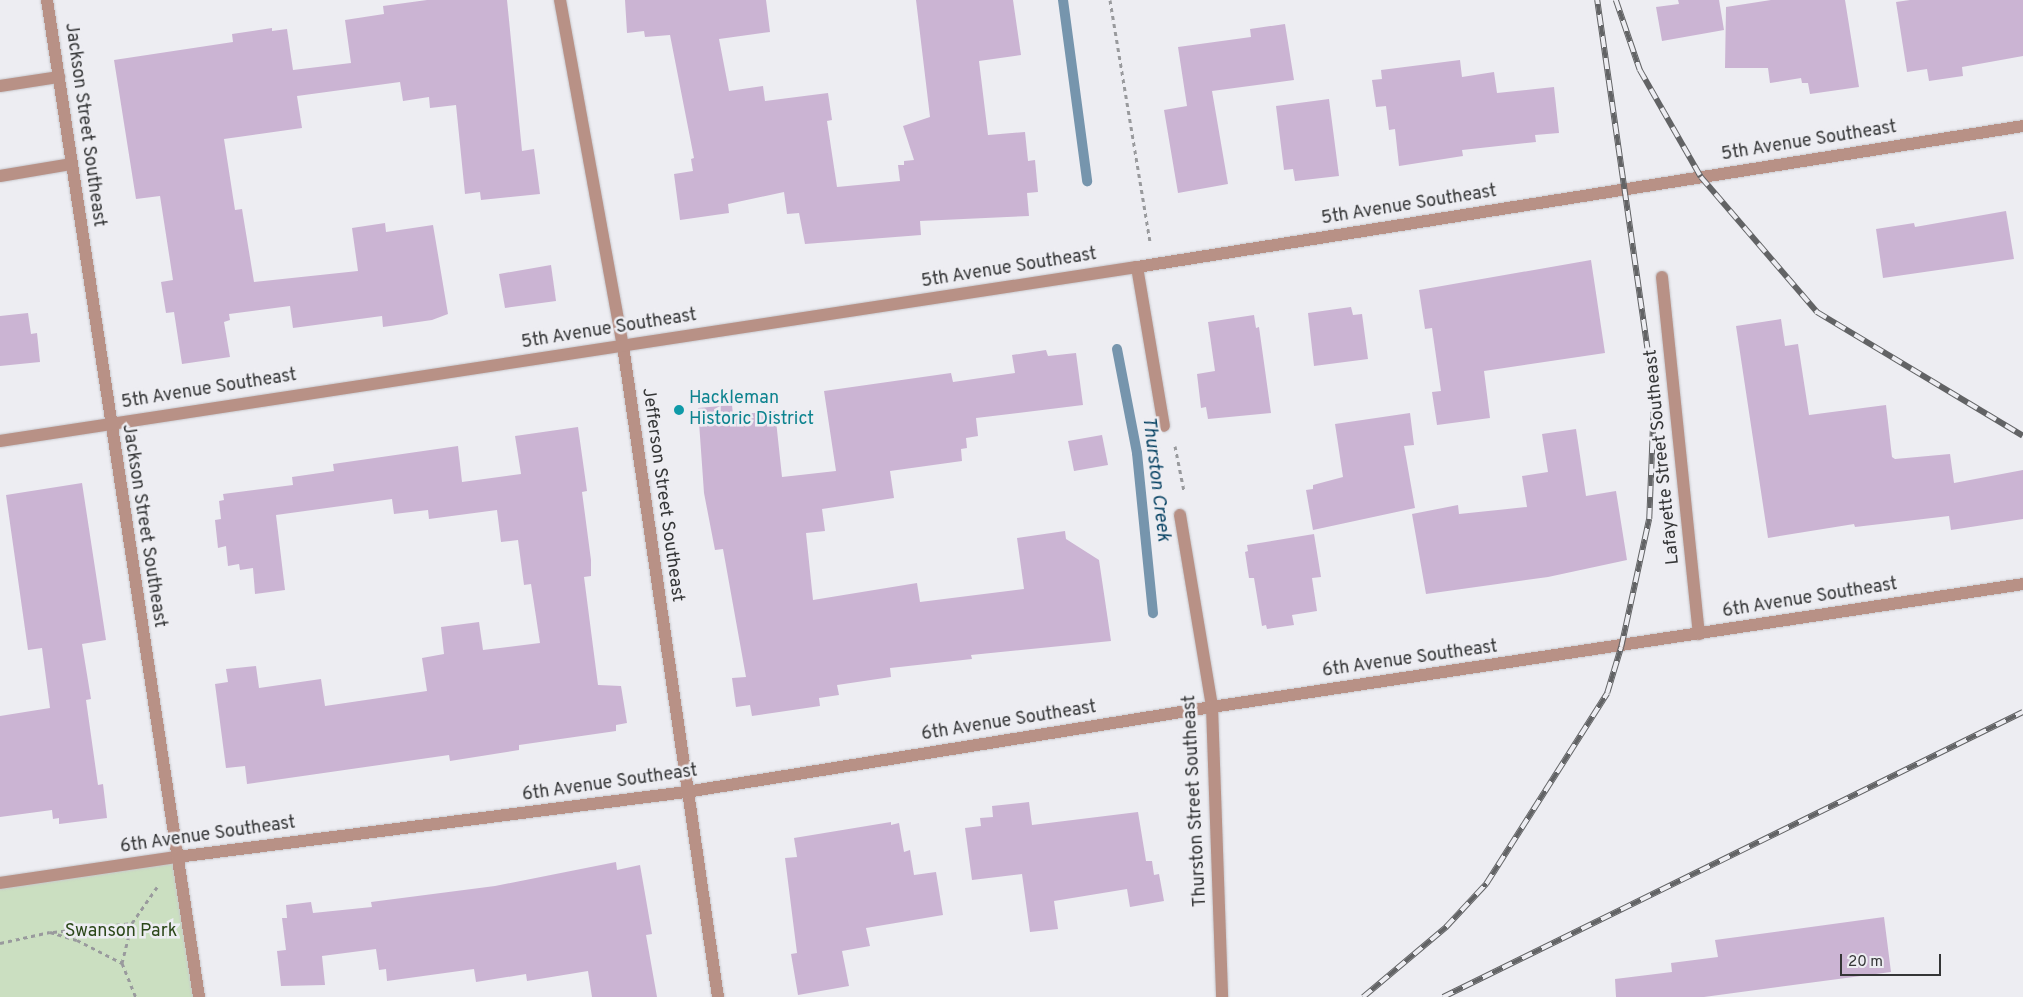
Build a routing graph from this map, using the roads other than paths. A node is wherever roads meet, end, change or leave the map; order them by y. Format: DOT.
graph roads {
  1 [pos="47,0"];
  2 [pos="560,0"];
  3 [pos="59,77"];
  4 [pos="0,86"];
  5 [pos="2023,126"];
  6 [pos="72,164"];
  7 [pos="0,176"];
  8 [pos="1137,266"];
  9 [pos="1662,277"];
  10 [pos="623,346"];
  11 [pos="110,423"];
  12 [pos="1164,426"];
  13 [pos="0,441"];
  14 [pos="1180,515"];
  15 [pos="2023,584"];
  16 [pos="1699,634"];
  17 [pos="1212,706"];
  18 [pos="686,792"];
  19 [pos="177,857"];
  20 [pos="0,883"];
  21 [pos="199,997"];
  22 [pos="718,997"];
  23 [pos="1222,997"];
  1 -- 3 [label="street, Jackson Street Southeast"];
  2 -- 10 [label="street, Jefferson Street Southeast"];
  3 -- 4 [label="street"];
  3 -- 6 [label="street, Jackson Street Southeast"];
  5 -- 8 [label="street, 5th Avenue Southeast"];
  6 -- 7 [label="street"];
  6 -- 11 [label="street, Jackson Street Southeast"];
  8 -- 10 [label="street, 5th Avenue Southeast"];
  8 -- 12 [label="street"];
  9 -- 16 [label="street, Lafayette Street Southeast"];
  10 -- 11 [label="street, 5th Avenue Southeast"];
  10 -- 18 [label="street, Jefferson Street Southeast"];
  11 -- 13 [label="street, 5th Avenue Southeast"];
  11 -- 19 [label="street, Jackson Street Southeast"];
  14 -- 17 [label="street, Thurston Street Southeast"];
  15 -- 16 [label="street, 6th Avenue Southeast"];
  16 -- 17 [label="street, 6th Avenue Southeast"];
  17 -- 18 [label="street, 6th Avenue Southeast"];
  17 -- 23 [label="street, Thurston Street Southeast"];
  18 -- 19 [label="street, 6th Avenue Southeast"];
  18 -- 22 [label="street, Jefferson Street Southeast"];
  19 -- 20 [label="street, 6th Avenue Southeast"];
  19 -- 21 [label="street, Jackson Street Southeast"];
}
